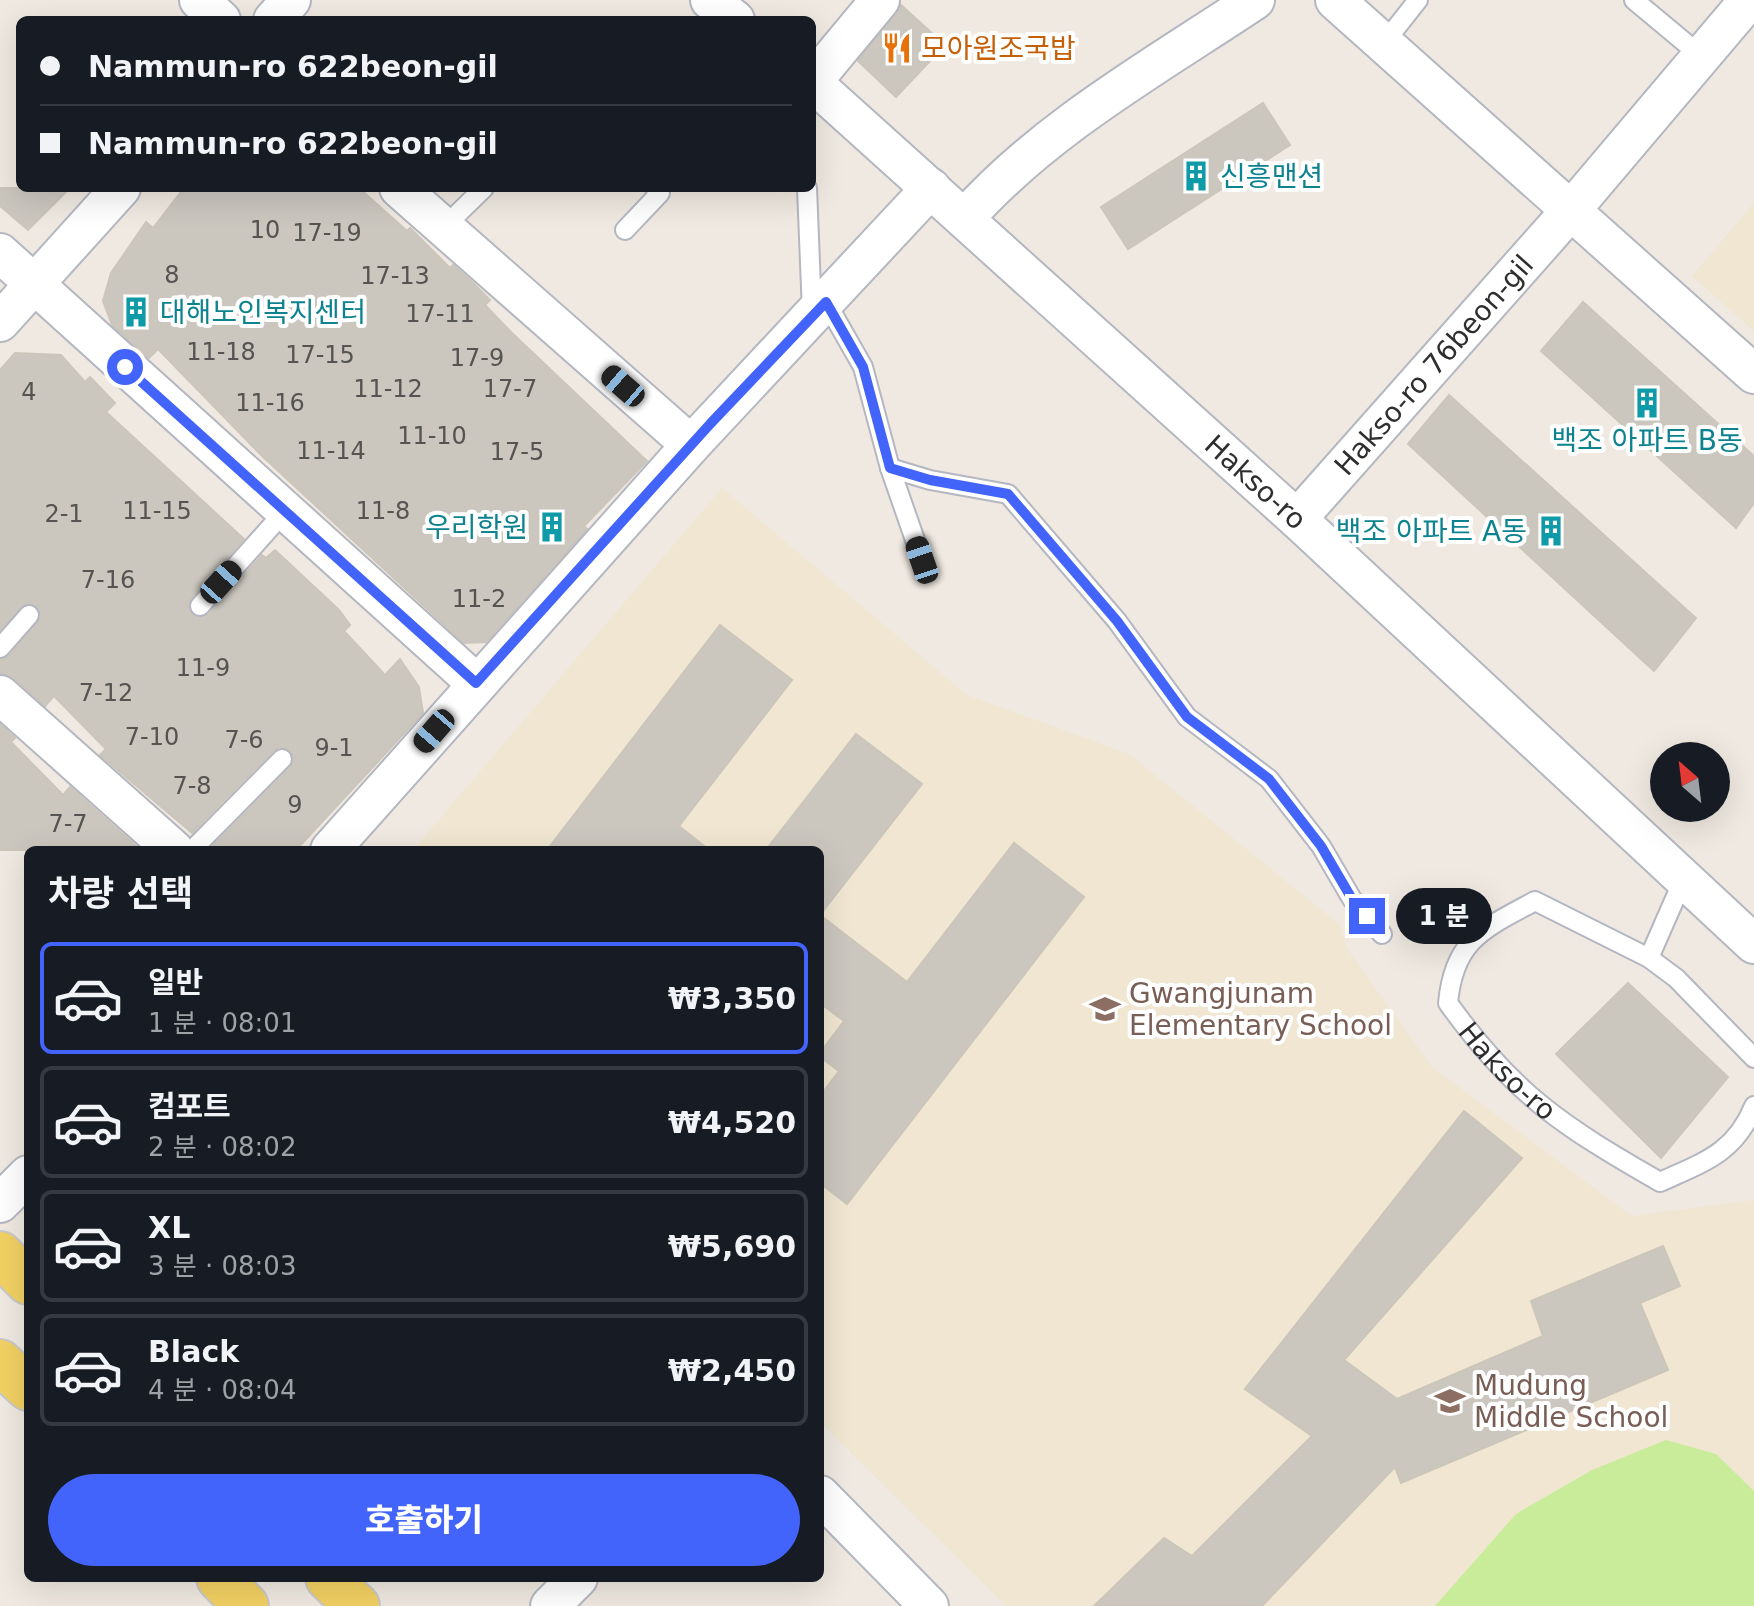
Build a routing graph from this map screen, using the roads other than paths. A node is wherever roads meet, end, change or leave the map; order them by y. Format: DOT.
graph roads {
  1 [pos="199,0"];
  2 [pos="291,0"];
  3 [pos="710,0"];
  4 [pos="880,0"];
  5 [pos="1255,0"];
  6 [pos="1335,0"];
  7 [pos="1418,0"];
  8 [pos="1634,0"];
  9 [pos="1749,0"];
  10 [pos="217,16"];
  11 [pos="277,16"];
  12 [pos="730,16"];
  13 [pos="1384,43"];
  14 [pos="1700,55"];
  15 [pos="816,77"];
  16 [pos="816,86"];
  17 [pos="931,188"];
  18 [pos="117,192"];
  19 [pos="403,192"];
  20 [pos="480,192"];
  21 [pos="659,192"];
  22 [pos="807,192"];
  23 [pos="1572,209"];
  24 [pos="965,218"];
  25 [pos="442,229"];
  26 [pos="625,230"];
  27 [pos="0,253"];
  28 [pos="34,284"];
  29 [pos="819,308"];
  30 [pos="0,322"];
  31 [pos="1754,374"];
  32 [pos="691,445"];
  33 [pos="890,468"];
  34 [pos="285,511"];
  35 [pos="1297,519"];
  36 [pos="922,560"];
  37 [pos="200,606"];
  38 [pos="29,615"];
  39 [pos="0,648"];
  40 [pos="476,683"];
  41 [pos="0,695"];
  42 [pos="282,759"];
  43 [pos="170,846"];
  44 [pos="196,846"];
  45 [pos="333,846"];
  46 [pos="1684,878"];
  47 [pos="1382,934"];
  48 [pos="1754,944"];
  49 [pos="1649,958"];
  50 [pos="1754,1058"];
  51 [pos="1754,1106"];
  52 [pos="24,1179"];
  53 [pos="0,1203"];
  54 [pos="0,1254"];
  55 [pos="24,1278"];
  56 [pos="0,1362"];
  57 [pos="24,1384"];
  58 [pos="824,1499"];
  59 [pos="223,1582"];
  60 [pos="332,1582"];
  61 [pos="574,1582"];
  62 [pos="246,1606"];
  63 [pos="357,1606"];
  64 [pos="550,1606"];
  65 [pos="929,1606"];
  1 -- 10 [label="street"];
  2 -- 11 [label="street"];
  3 -- 12 [label="street"];
  4 -- 15 [label="street"];
  5 -- 24 [label="street"];
  6 -- 13 [label="street"];
  7 -- 13 [label="lane"];
  8 -- 14 [label="lane"];
  9 -- 14 [label="street, Hakso-ro 76beon-gil"];
  13 -- 23 [label="street"];
  14 -- 23 [label="street, Hakso-ro 76beon-gil"];
  16 -- 17 [label="street, Hakso-ro"];
  17 -- 24 [label="street, Hakso-ro"];
  17 -- 29 [label="street"];
  18 -- 28 [label="street"];
  19 -- 25 [label="street"];
  20 -- 25 [label="lane"];
  21 -- 26 [label="lane"];
  22 -- 29 [label="lane"];
  23 -- 31 [label="street"];
  23 -- 35 [label="street, Hakso-ro 76beon-gil"];
  24 -- 35 [label="street, Hakso-ro"];
  25 -- 32 [label="street"];
  27 -- 28 [label="street"];
  28 -- 30 [label="street"];
  28 -- 34 [label="street"];
  29 -- 32 [label="street"];
  29 -- 33 [label="lane"];
  32 -- 40 [label="street"];
  33 -- 36 [label="lane"];
  33 -- 47 [label="lane"];
  34 -- 37 [label="lane"];
  34 -- 40 [label="street"];
  35 -- 46 [label="street, Hakso-ro"];
  38 -- 39 [label="lane"];
  40 -- 45 [label="street"];
  41 -- 43 [label="street"];
  42 -- 44 [label="lane"];
  46 -- 48 [label="street, Hakso-ro"];
  46 -- 49 [label="lane"];
  49 -- 50 [label="lane, Hakso-ro"];
  49 -- 51 [label="lane, Hakso-ro"];
  52 -- 53 [label="street"];
  54 -- 55 [label="main road"];
  56 -- 57 [label="main road"];
  58 -- 65 [label="street"];
  59 -- 62 [label="main road"];
  60 -- 63 [label="main road"];
  61 -- 64 [label="street"];
}
